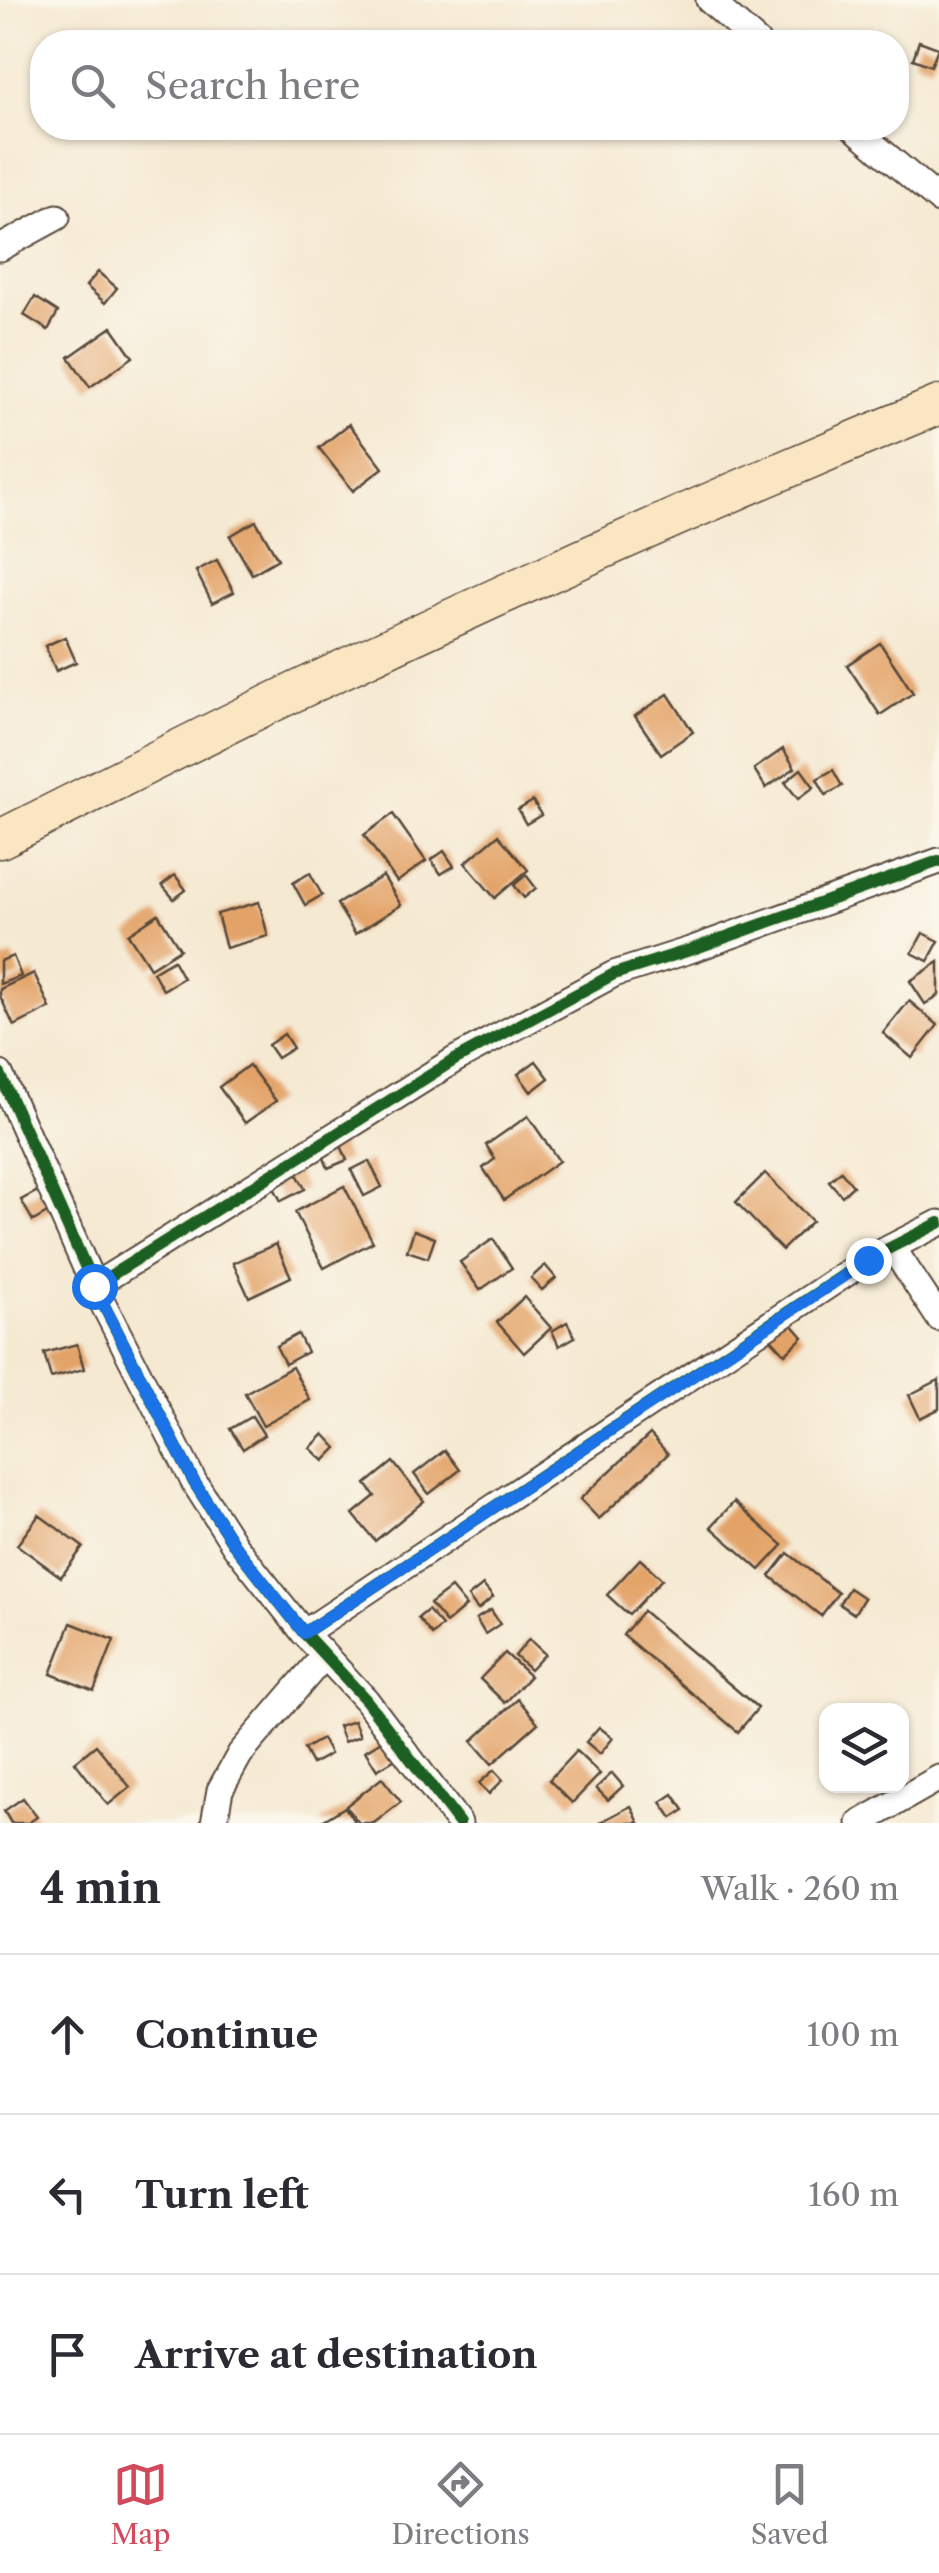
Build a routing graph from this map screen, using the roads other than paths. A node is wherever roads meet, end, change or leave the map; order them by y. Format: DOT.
graph roads {
  1 [pos="709,0"];
  2 [pos="743,30"];
  3 [pos="868,140"];
  4 [pos="939,200"];
  5 [pos="57,217"];
  6 [pos="0,248"];
  7 [pos="939,406"];
  8 [pos="0,839"];
  9 [pos="939,860"];
  10 [pos="0,1074"];
  11 [pos="939,1223"];
  12 [pos="892,1247"];
  13 [pos="94,1286"];
  14 [pos="939,1318"];
  15 [pos="304,1633"];
  16 [pos="324,1656"];
  17 [pos="939,1778"];
  18 [pos="214,1823"];
  19 [pos="459,1823"];
  20 [pos="860,1823"];
  1 -- 2 [label="street"];
  3 -- 4 [label="street"];
  5 -- 6 [label="street"];
  7 -- 8 [label="main road"];
  9 -- 13 [label="street"];
  10 -- 13 [label="street"];
  11 -- 12 [label="street"];
  12 -- 14 [label="street"];
  12 -- 15 [label="street"];
  13 -- 15 [label="street"];
  15 -- 16 [label="street"];
  16 -- 18 [label="street"];
  16 -- 19 [label="street"];
  17 -- 20 [label="street"];
}
